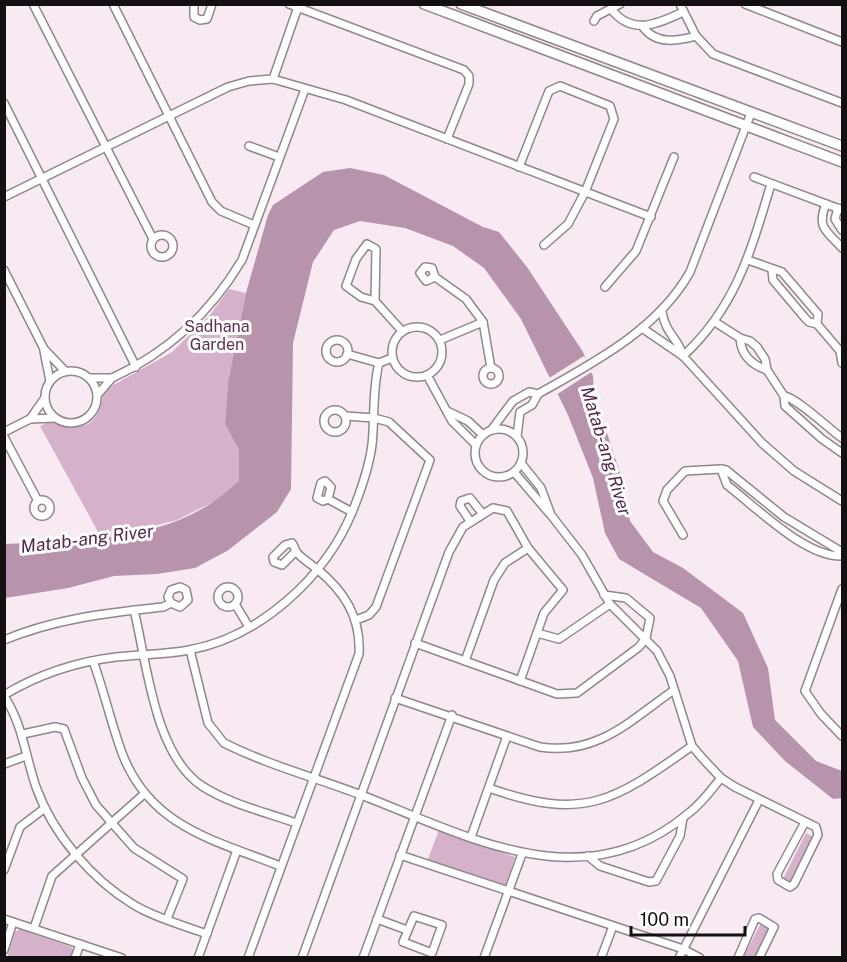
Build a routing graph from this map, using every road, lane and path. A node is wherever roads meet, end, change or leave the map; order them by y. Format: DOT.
graph roads {
  1 [pos="33,4"];
  2 [pos="113,4"];
  3 [pos="194,4"];
  4 [pos="212,4"];
  5 [pos="289,4"];
  6 [pos="424,4"];
  7 [pos="461,4"];
  8 [pos="620,4"];
  9 [pos="745,4"];
  10 [pos="298,8"];
  11 [pos="682,8"];
  12 [pos="610,9"];
  13 [pos="594,21"];
  14 [pos="643,27"];
  15 [pos="696,36"];
  16 [pos="843,42"];
  17 [pos="273,79"];
  18 [pos="305,89"];
  19 [pos="4,103"];
  20 [pos="843,103"];
  21 [pos="751,113"];
  22 [pos="168,115"];
  23 [pos="746,127"];
  24 [pos="447,139"];
  25 [pos="249,146"];
  26 [pos="843,146"];
  27 [pos="105,148"];
  28 [pos="279,157"];
  29 [pos="674,157"];
  30 [pos="843,162"];
  31 [pos="519,167"];
  32 [pos="754,177"];
  33 [pos="42,178"];
  34 [pos="771,184"];
  35 [pos="585,192"];
  36 [pos="4,197"];
  37 [pos="826,204"];
  38 [pos="840,209"];
  39 [pos="651,217"];
  40 [pos="254,225"];
  41 [pos="843,230"];
  42 [pos="153,239"];
  43 [pos="544,245"];
  44 [pos="843,248"];
  45 [pos="748,260"];
  46 [pos="4,270"];
  47 [pos="772,270"];
  48 [pos="435,277"];
  49 [pos="605,287"];
  50 [pos="375,301"];
  51 [pos="662,312"];
  52 [pos="483,322"];
  53 [pos="715,322"];
  54 [pos="817,324"];
  55 [pos="642,328"];
  56 [pos="402,331"];
  57 [pos="740,338"];
  58 [pos="440,340"];
  59 [pos="44,349"];
  60 [pos="841,351"];
  61 [pos="347,354"];
  62 [pos="683,356"];
  63 [pos="392,358"];
  64 [pos="379,363"];
  65 [pos="843,363"];
  66 [pos="136,367"];
  67 [pos="491,368"];
  68 [pos="767,370"];
  69 [pos="65,371"];
  70 [pos="427,375"];
  71 [pos="90,378"];
  72 [pos="112,378"];
  73 [pos="50,381"];
  74 [pos="98,394"];
  75 [pos="538,394"];
  76 [pos="783,396"];
  77 [pos="44,399"];
  78 [pos="447,411"];
  79 [pos="345,416"];
  80 [pos="55,418"];
  81 [pos="374,418"];
  82 [pos="30,419"];
  83 [pos="492,429"];
  84 [pos="4,434"];
  85 [pos="483,435"];
  86 [pos="517,436"];
  87 [pos="843,438"];
  88 [pos="476,445"];
  89 [pos="843,453"];
  90 [pos="521,463"];
  91 [pos="722,469"];
  92 [pos="514,472"];
  93 [pos="328,499"];
  94 [pos="38,501"];
  95 [pos="843,501"];
  96 [pos="352,512"];
  97 [pos="482,513"];
  98 [pos="551,515"];
  99 [pos="470,521"];
  100 [pos="683,535"];
  101 [pos="528,548"];
  102 [pos="296,551"];
  103 [pos="843,554"];
  104 [pos="318,569"];
  105 [pos="843,590"];
  106 [pos="604,595"];
  107 [pos="171,603"];
  108 [pos="235,604"];
  109 [pos="610,604"];
  110 [pos="134,610"];
  111 [pos="356,620"];
  112 [pos="249,627"];
  113 [pos="537,633"];
  114 [pos="646,638"];
  115 [pos="4,640"];
  116 [pos="416,643"];
  117 [pos="190,650"];
  118 [pos="145,655"];
  119 [pos="93,661"];
  120 [pos="465,661"];
  121 [pos="520,681"];
  122 [pos="674,690"];
  123 [pos="4,696"];
  124 [pos="395,698"];
  125 [pos="452,715"];
  126 [pos="23,734"];
  127 [pos="507,736"];
  128 [pos="843,736"];
  129 [pos="692,746"];
  130 [pos="26,756"];
  131 [pos="4,764"];
  132 [pos="313,778"];
  133 [pos="721,778"];
  134 [pos="489,788"];
  135 [pos="144,794"];
  136 [pos="359,794"];
  137 [pos="759,800"];
  138 [pos="45,808"];
  139 [pos="416,816"];
  140 [pos="683,818"];
  141 [pos="110,822"];
  142 [pos="805,822"];
  143 [pos="296,824"];
  144 [pos="471,837"];
  145 [pos="237,849"];
  146 [pos="76,853"];
  147 [pos="522,854"];
  148 [pos="400,855"];
  149 [pos="588,856"];
  150 [pos="280,866"];
  151 [pos="4,870"];
  152 [pos="507,893"];
  153 [pos="4,919"];
  154 [pos="167,919"];
  155 [pos="377,919"];
  156 [pos="13,922"];
  157 [pos="613,926"];
  158 [pos="34,928"];
  159 [pos="407,930"];
  160 [pos="207,934"];
  161 [pos="80,944"];
  162 [pos="684,949"];
  163 [pos="4,950"];
  164 [pos="75,957"];
  165 [pos="122,957"];
  166 [pos="198,957"];
  167 [pos="248,957"];
  168 [pos="302,957"];
  169 [pos="363,957"];
  170 [pos="484,957"];
  171 [pos="601,957"];
  172 [pos="679,957"];
  173 [pos="700,957"];
  174 [pos="738,957"];
  175 [pos="759,957"];
  1 -- 27 [label="street"];
  2 -- 22 [label="street"];
  3 -- 4 [label="street"];
  5 -- 10 [label="street"];
  6 -- 23 [label="street"];
  7 -- 21 [label="street"];
  8 -- 12 [label="street"];
  9 -- 16 [label="street"];
  10 -- 17 [label="street"];
  10 -- 24 [label="street"];
  11 -- 14 [label="street"];
  11 -- 15 [label="street"];
  12 -- 13 [label="street"];
  12 -- 14 [label="street"];
  14 -- 15 [label="street"];
  15 -- 20 [label="street"];
  17 -- 18 [label="street"];
  17 -- 22 [label="street"];
  18 -- 24 [label="street"];
  18 -- 28 [label="street"];
  19 -- 33 [label="street"];
  21 -- 23 [label="street"];
  21 -- 26 [label="street"];
  22 -- 27 [label="street"];
  22 -- 40 [label="street"];
  23 -- 30 [label="street"];
  23 -- 51 [label="street"];
  24 -- 31 [label="street"];
  25 -- 28 [label="street"];
  27 -- 33 [label="street"];
  27 -- 42 [label="street"];
  28 -- 40 [label="street"];
  29 -- 39 [label="street"];
  31 -- 35 [label="street"];
  31 -- 35 [label="street"];
  32 -- 34 [label="street"];
  33 -- 36 [label="street"];
  33 -- 66 [label="street"];
  34 -- 37 [label="street"];
  34 -- 45 [label="street"];
  35 -- 39 [label="street"];
  35 -- 43 [label="street"];
  37 -- 38 [label="street"];
  37 -- 44 [label="street"];
  38 -- 41 [label="street"];
  39 -- 49 [label="street"];
  40 -- 66 [label="street"];
  45 -- 47 [label="street"];
  45 -- 53 [label="street"];
  46 -- 59 [label="street"];
  47 -- 54 [label="street"];
  47 -- 54 [label="street"];
  48 -- 52 [label="street"];
  50 -- 50 [label="street"];
  50 -- 56 [label="street"];
  51 -- 55 [label="street"];
  51 -- 62 [label="street"];
  52 -- 58 [label="street"];
  52 -- 67 [label="street"];
  53 -- 57 [label="street"];
  53 -- 62 [label="street"];
  54 -- 60 [label="street"];
  55 -- 62 [label="street"];
  55 -- 75 [label="street"];
  56 -- 58 [label="street"];
  56 -- 63 [label="street"];
  57 -- 68 [label="street"];
  57 -- 68 [label="street"];
  58 -- 70 [label="street"];
  59 -- 69 [label="street"];
  59 -- 73 [label="street"];
  60 -- 65 [label="street"];
  61 -- 64 [label="street"];
  62 -- 95 [label="street"];
  63 -- 64 [label="street"];
  63 -- 70 [label="street"];
  64 -- 81 [label="street"];
  66 -- 72 [label="street"];
  68 -- 76 [label="street"];
  69 -- 71 [label="street"];
  69 -- 73 [label="street"];
  70 -- 78 [label="street"];
  71 -- 72 [label="street"];
  71 -- 74 [label="street"];
  72 -- 74 [label="street"];
  73 -- 77 [label="street"];
  74 -- 80 [label="street"];
  75 -- 83 [label="street"];
  75 -- 86 [label="street"];
  76 -- 87 [label="street"];
  76 -- 89 [label="street"];
  77 -- 80 [label="street"];
  77 -- 82 [label="street"];
  78 -- 85 [label="street"];
  78 -- 88 [label="street"];
  79 -- 81 [label="street"];
  80 -- 82 [label="street"];
  81 -- 96 [label="street"];
  81 -- 111 [label="street"];
  82 -- 84 [label="street"];
  83 -- 85 [label="street"];
  83 -- 86 [label="street"];
  84 -- 94 [label="street"];
  85 -- 88 [label="street"];
  86 -- 90 [label="street"];
  88 -- 92 [label="street"];
  90 -- 92 [label="street"];
  90 -- 98 [label="street"];
  91 -- 100 [label="street"];
  91 -- 103 [label="street"];
  91 -- 103 [label="street"];
  92 -- 98 [label="street"];
  93 -- 96 [label="street"];
  96 -- 104 [label="street"];
  97 -- 99 [label="street"];
  97 -- 99 [label="street"];
  97 -- 101 [label="street"];
  98 -- 106 [label="street"];
  99 -- 116 [label="street"];
  101 -- 113 [label="street"];
  101 -- 120 [label="street"];
  102 -- 104 [label="street"];
  104 -- 111 [label="street"];
  104 -- 112 [label="street"];
  105 -- 128 [label="street"];
  106 -- 109 [label="street"];
  106 -- 114 [label="street"];
  107 -- 110 [label="street"];
  108 -- 112 [label="street"];
  109 -- 113 [label="street"];
  109 -- 114 [label="street"];
  110 -- 115 [label="street"];
  110 -- 118 [label="street"];
  111 -- 132 [label="street"];
  112 -- 117 [label="street"];
  113 -- 121 [label="street"];
  114 -- 121 [label="street"];
  114 -- 122 [label="street"];
  116 -- 120 [label="street"];
  116 -- 124 [label="street"];
  117 -- 118 [label="street"];
  117 -- 132 [label="street"];
  118 -- 119 [label="street"];
  118 -- 143 [label="street"];
  119 -- 123 [label="street"];
  119 -- 135 [label="street"];
  120 -- 121 [label="street"];
  122 -- 127 [label="street"];
  122 -- 129 [label="street"];
  123 -- 126 [label="street"];
  124 -- 125 [label="street"];
  124 -- 136 [label="street"];
  125 -- 127 [label="street"];
  125 -- 139 [label="street"];
  126 -- 130 [label="street"];
  126 -- 141 [label="street"];
  127 -- 134 [label="street"];
  129 -- 133 [label="street"];
  129 -- 134 [label="street"];
  130 -- 131 [label="street"];
  130 -- 138 [label="street"];
  132 -- 136 [label="street"];
  132 -- 143 [label="street"];
  133 -- 137 [label="street"];
  133 -- 140 [label="street"];
  134 -- 144 [label="street"];
  135 -- 141 [label="street"];
  135 -- 145 [label="street"];
  136 -- 139 [label="street"];
  136 -- 168 [label="street"];
  137 -- 142 [label="street"];
  137 -- 162 [label="street"];
  138 -- 146 [label="street"];
  138 -- 151 [label="street"];
  139 -- 144 [label="street"];
  139 -- 148 [label="street"];
  140 -- 149 [label="street"];
  140 -- 149 [label="street"];
  141 -- 146 [label="street"];
  141 -- 154 [label="street"];
  142 -- 142 [label="street"];
  143 -- 150 [label="street"];
  144 -- 147 [label="street"];
  145 -- 150 [label="street"];
  145 -- 160 [label="street"];
  146 -- 154 [label="street"];
  146 -- 158 [label="street"];
  147 -- 149 [label="street"];
  147 -- 152 [label="street"];
  148 -- 152 [label="street"];
  148 -- 155 [label="street"];
  150 -- 167 [label="street"];
  152 -- 157 [label="street"];
  152 -- 170 [label="street"];
  153 -- 156 [label="street"];
  154 -- 160 [label="street"];
  155 -- 159 [label="street"];
  155 -- 169 [label="street"];
  156 -- 158 [label="street"];
  156 -- 163 [label="street"];
  157 -- 162 [label="street"];
  157 -- 171 [label="street"];
  158 -- 161 [label="street"];
  159 -- 159 [label="street"];
  160 -- 166 [label="street"];
  161 -- 164 [label="street"];
  161 -- 165 [label="street"];
  162 -- 172 [label="street"];
  162 -- 173 [label="street"];
  174 -- 175 [label="street"];
}
